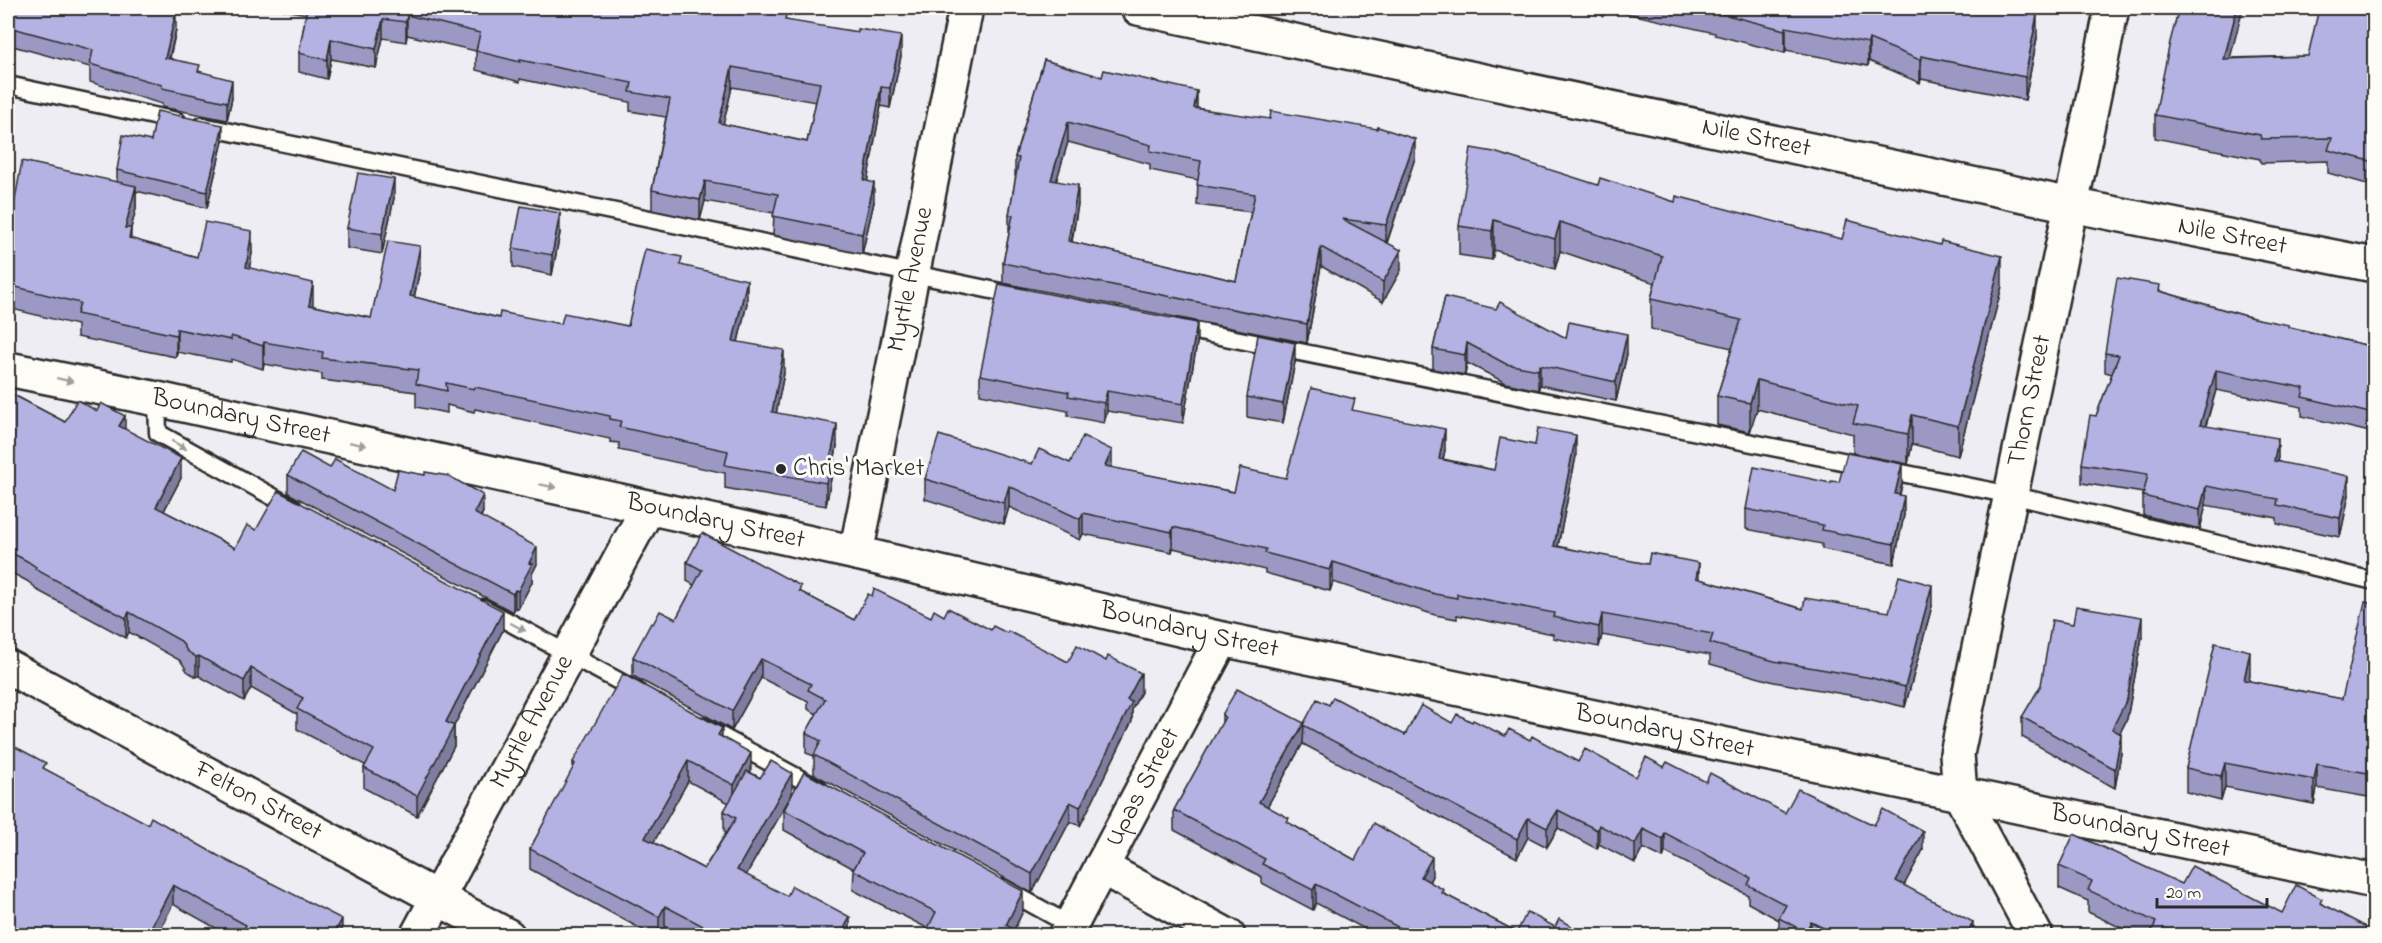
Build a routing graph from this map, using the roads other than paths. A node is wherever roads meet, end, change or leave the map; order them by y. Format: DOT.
graph roads {
  1 [pos="966,8"];
  2 [pos="1138,8"];
  3 [pos="2112,8"];
  4 [pos="8,85"];
  5 [pos="2071,205"];
  6 [pos="2374,265"];
  7 [pos="912,275"];
  8 [pos="1041,300"];
  9 [pos="1158,324"];
  10 [pos="8,369"];
  11 [pos="157,399"];
  12 [pos="2011,495"];
  13 [pos="648,508"];
  14 [pos="309,516"];
  15 [pos="856,553"];
  16 [pos="2374,581"];
  17 [pos="465,599"];
  18 [pos="1222,639"];
  19 [pos="570,654"];
  20 [pos="8,667"];
  21 [pos="653,699"];
  22 [pos="684,716"];
  23 [pos="1960,794"];
  24 [pos="830,795"];
  25 [pos="1101,867"];
  26 [pos="987,880"];
  27 [pos="2374,881"];
  28 [pos="437,897"];
  29 [pos="1067,930"];
  30 [pos="417,936"];
  31 [pos="508,936"];
  32 [pos="1228,936"];
  33 [pos="2036,936"];
  1 -- 7 [label="street, Myrtle Avenue"];
  2 -- 5 [label="street, Nile Street"];
  3 -- 5 [label="street, Thorn Street"];
  4 -- 7 [label="lane"];
  5 -- 6 [label="street, Nile Street"];
  5 -- 12 [label="street, Thorn Street"];
  7 -- 8 [label="lane"];
  7 -- 15 [label="street, Myrtle Avenue"];
  9 -- 12 [label="lane"];
  10 -- 11 [label="street, Boundary Street, one-way"];
  11 -- 13 [label="street, Boundary Street, one-way"];
  11 -- 14 [label="lane, one-way"];
  12 -- 16 [label="lane"];
  12 -- 23 [label="street, Thorn Street"];
  13 -- 15 [label="street, Boundary Street"];
  13 -- 19 [label="street, Myrtle Avenue"];
  15 -- 18 [label="street, Boundary Street"];
  17 -- 19 [label="lane, one-way"];
  18 -- 23 [label="street, Boundary Street"];
  18 -- 25 [label="street, Upas Street"];
  19 -- 21 [label="lane"];
  19 -- 28 [label="street, Myrtle Avenue"];
  20 -- 28 [label="street, Felton Street"];
  22 -- 24 [label="lane"];
  23 -- 27 [label="street, Boundary Street"];
  23 -- 33 [label="street"];
  25 -- 29 [label="street, Upas Street"];
  25 -- 32 [label="street"];
  26 -- 29 [label="lane"];
  28 -- 30 [label="street, Myrtle Avenue"];
  28 -- 31 [label="street, Felton Street"];
}
